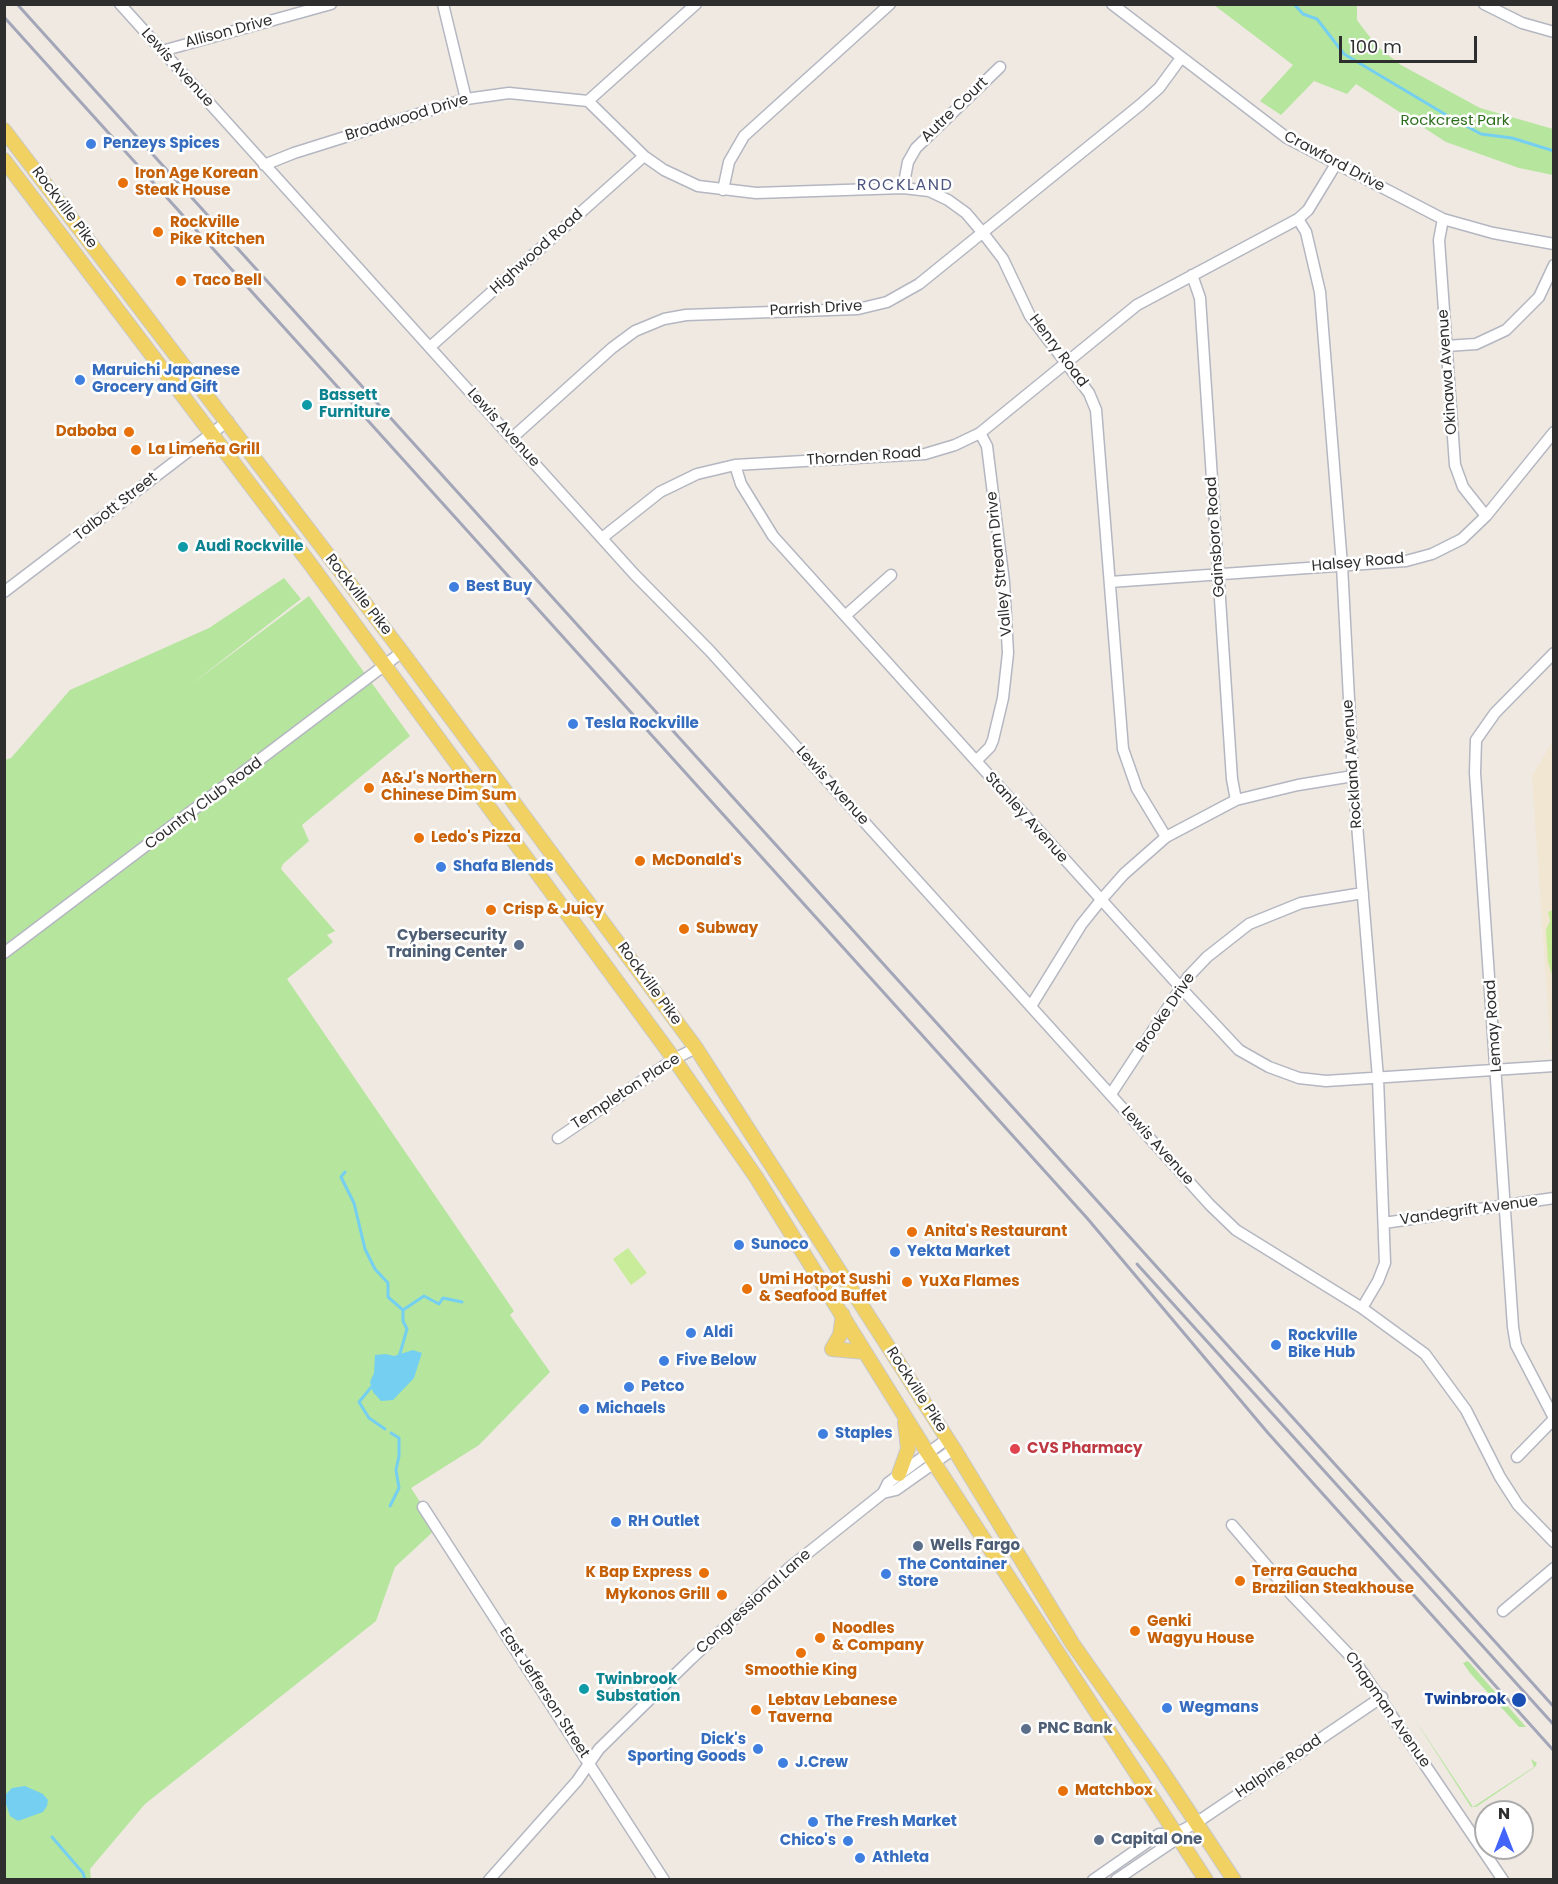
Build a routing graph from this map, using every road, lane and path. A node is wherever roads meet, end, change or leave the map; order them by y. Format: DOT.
graph roads {
  1 [pos="120,4"];
  2 [pos="331,4"];
  3 [pos="443,4"];
  4 [pos="696,4"];
  5 [pos="890,4"];
  6 [pos="1112,4"];
  7 [pos="1484,4"];
  8 [pos="1554,32"];
  9 [pos="162,51"];
  10 [pos="1181,58"];
  11 [pos="1000,67"];
  12 [pos="466,99"];
  13 [pos="588,101"];
  14 [pos="4,130"];
  15 [pos="644,156"];
  16 [pos="4,160"];
  17 [pos="1336,164"];
  18 [pos="264,165"];
  19 [pos="903,188"];
  20 [pos="723,190"];
  21 [pos="1298,219"];
  22 [pos="1443,219"];
  23 [pos="983,233"];
  24 [pos="1554,244"];
  25 [pos="1554,265"];
  26 [pos="1192,275"];
  27 [pos="1446,346"];
  28 [pos="430,347"];
  29 [pos="1066,362"];
  30 [pos="228,421"];
  31 [pos="1554,432"];
  32 [pos="212,433"];
  33 [pos="980,433"];
  34 [pos="512,438"];
  35 [pos="735,465"];
  36 [pos="1486,516"];
  37 [pos="602,538"];
  38 [pos="315,539"];
  39 [pos="300,550"];
  40 [pos="1342,565"];
  41 [pos="1219,573"];
  42 [pos="891,575"];
  43 [pos="1110,582"];
  44 [pos="4,592"];
  45 [pos="845,616"];
  46 [pos="402,652"];
  47 [pos="1554,653"];
  48 [pos="385,665"];
  49 [pos="976,761"];
  50 [pos="1353,776"];
  51 [pos="1236,800"];
  52 [pos="1166,837"];
  53 [pos="1363,893"];
  54 [pos="1101,900"];
  55 [pos="4,954"];
  56 [pos="1181,988"];
  57 [pos="1031,1006"];
  58 [pos="696,1048"];
  59 [pos="675,1059"];
  60 [pos="1554,1066"];
  61 [pos="1497,1071"];
  62 [pos="1378,1078"];
  63 [pos="1111,1094"];
  64 [pos="558,1138"];
  65 [pos="1554,1198"];
  66 [pos="1503,1205"];
  67 [pos="1384,1223"];
  68 [pos="1362,1308"];
  69 [pos="843,1315"];
  70 [pos="865,1352"];
  71 [pos="904,1414"];
  72 [pos="1554,1419"];
  73 [pos="950,1444"];
  74 [pos="1517,1457"];
  75 [pos="930,1458"];
  76 [pos="899,1474"];
  77 [pos="883,1493"];
  78 [pos="423,1507"];
  79 [pos="1232,1526"];
  80 [pos="1554,1542"];
  81 [pos="1554,1568"];
  82 [pos="1503,1611"];
  83 [pos="1382,1697"];
  84 [pos="589,1764"];
  85 [pos="1196,1823"];
  86 [pos="1175,1834"];
  87 [pos="489,1880"];
  88 [pos="664,1880"];
  89 [pos="1093,1880"];
  90 [pos="1116,1880"];
  91 [pos="1206,1880"];
  92 [pos="1234,1880"];
  93 [pos="1503,1880"];
  1 -- 9 [label="street, Lewis Avenue"];
  2 -- 9 [label="street, Allison Drive"];
  3 -- 12 [label="street"];
  4 -- 13 [label="street"];
  5 -- 20 [label="street"];
  6 -- 10 [label="street, Crawford Drive"];
  7 -- 8 [label="street"];
  9 -- 18 [label="street, Lewis Avenue"];
  10 -- 17 [label="street, Crawford Drive"];
  10 -- 23 [label="street, Parrish Drive"];
  11 -- 19 [label="street, Autre Court"];
  12 -- 13 [label="street, Broadwood Drive"];
  12 -- 18 [label="street, Broadwood Drive"];
  13 -- 15 [label="street, Henry Road"];
  14 -- 30 [label="main road, Rockville Pike"];
  15 -- 20 [label="street, Henry Road"];
  15 -- 28 [label="street, Highwood Road"];
  16 -- 32 [label="main road, Rockville Pike"];
  17 -- 21 [label="street, Thornden Road"];
  17 -- 22 [label="street, Crawford Drive"];
  18 -- 28 [label="street, Lewis Avenue"];
  19 -- 20 [label="street, Henry Road"];
  19 -- 23 [label="street, Henry Road"];
  21 -- 26 [label="street, Thornden Road"];
  21 -- 40 [label="street, Rockland Avenue"];
  22 -- 24 [label="street, Crawford Drive"];
  22 -- 27 [label="street, Okinawa Avenue"];
  23 -- 29 [label="street, Henry Road"];
  23 -- 34 [label="street, Parrish Drive"];
  25 -- 27 [label="street"];
  26 -- 29 [label="street, Thornden Road"];
  26 -- 41 [label="street, Gainsboro Road"];
  27 -- 36 [label="street, Okinawa Avenue"];
  28 -- 34 [label="street, Lewis Avenue"];
  29 -- 33 [label="street, Thornden Road"];
  29 -- 43 [label="street, Henry Road"];
  30 -- 32 [label="street, Talbott Street"];
  30 -- 38 [label="main road, Rockville Pike"];
  31 -- 36 [label="street, Halsey Road"];
  32 -- 39 [label="main road, Rockville Pike"];
  32 -- 44 [label="street, Talbott Street"];
  33 -- 35 [label="street, Thornden Road"];
  33 -- 49 [label="street, Valley Stream Drive"];
  34 -- 37 [label="street, Lewis Avenue"];
  35 -- 37 [label="street, Thornden Road"];
  35 -- 45 [label="street, Stanley Avenue"];
  36 -- 40 [label="street, Halsey Road"];
  37 -- 57 [label="street, Lewis Avenue"];
  38 -- 39 [label="main road"];
  38 -- 46 [label="main road, Rockville Pike"];
  39 -- 48 [label="main road, Rockville Pike"];
  40 -- 41 [label="street, Halsey Road"];
  40 -- 50 [label="street, Rockland Avenue"];
  41 -- 43 [label="street, Halsey Road"];
  41 -- 51 [label="street, Gainsboro Road"];
  42 -- 45 [label="street"];
  43 -- 52 [label="street, Henry Road"];
  45 -- 49 [label="street, Stanley Avenue"];
  46 -- 48 [label="street, Country Club Road"];
  46 -- 58 [label="main road, Rockville Pike"];
  47 -- 61 [label="street, Lemay Road"];
  48 -- 55 [label="street, Country Club Road"];
  48 -- 59 [label="main road, Rockville Pike"];
  49 -- 54 [label="street, Stanley Avenue"];
  50 -- 51 [label="street"];
  50 -- 53 [label="street, Rockland Avenue"];
  51 -- 52 [label="street"];
  52 -- 54 [label="street"];
  53 -- 56 [label="street, Brooke Drive"];
  53 -- 62 [label="street, Rockland Avenue"];
  54 -- 56 [label="street, Stanley Avenue"];
  54 -- 57 [label="street"];
  56 -- 62 [label="street, Stanley Avenue"];
  56 -- 63 [label="street, Brooke Drive"];
  57 -- 63 [label="street, Lewis Avenue"];
  58 -- 59 [label="street, Templeton Place"];
  58 -- 73 [label="main road, Rockville Pike"];
  59 -- 64 [label="street, Templeton Place"];
  59 -- 69 [label="main road, Rockville Pike"];
  60 -- 61 [label="street, Stanley Avenue"];
  61 -- 62 [label="street, Stanley Avenue"];
  61 -- 66 [label="street, Lemay Road"];
  62 -- 67 [label="street, Rockland Avenue"];
  63 -- 68 [label="street, Lewis Avenue"];
  65 -- 66 [label="street, Vandegrift Avenue"];
  66 -- 67 [label="street, Vandegrift Avenue"];
  66 -- 72 [label="street, Lemay Road"];
  67 -- 68 [label="street, Rockland Avenue"];
  68 -- 80 [label="street, Lewis Avenue"];
  69 -- 70 [label="main road, Rockville Pike"];
  69 -- 70 [label="main road"];
  70 -- 71 [label="main road, Rockville Pike"];
  71 -- 75 [label="main road, Rockville Pike"];
  71 -- 76 [label="main road"];
  72 -- 74 [label="street"];
  73 -- 75 [label="street, Congressional Lane"];
  73 -- 85 [label="main road, Rockville Pike"];
  75 -- 76 [label="street, Congressional Lane"];
  75 -- 77 [label="street, Congressional Lane"];
  75 -- 86 [label="main road, Rockville Pike"];
  76 -- 77 [label="street, Congressional Lane"];
  77 -- 84 [label="street, Congressional Lane"];
  78 -- 84 [label="street, East Jefferson Street"];
  79 -- 83 [label="street, Chapman Avenue"];
  81 -- 82 [label="street"];
  83 -- 85 [label="street, Halpine Road"];
  83 -- 93 [label="street, Chapman Avenue"];
  84 -- 87 [label="street, Congressional Lane"];
  84 -- 88 [label="street, East Jefferson Street"];
  85 -- 86 [label="street, Halpine Road"];
  85 -- 92 [label="main road, Rockville Pike"];
  86 -- 89 [label="street, Halpine Road"];
  86 -- 90 [label="street, Halpine Road"];
  86 -- 91 [label="main road, Rockville Pike"];
}
